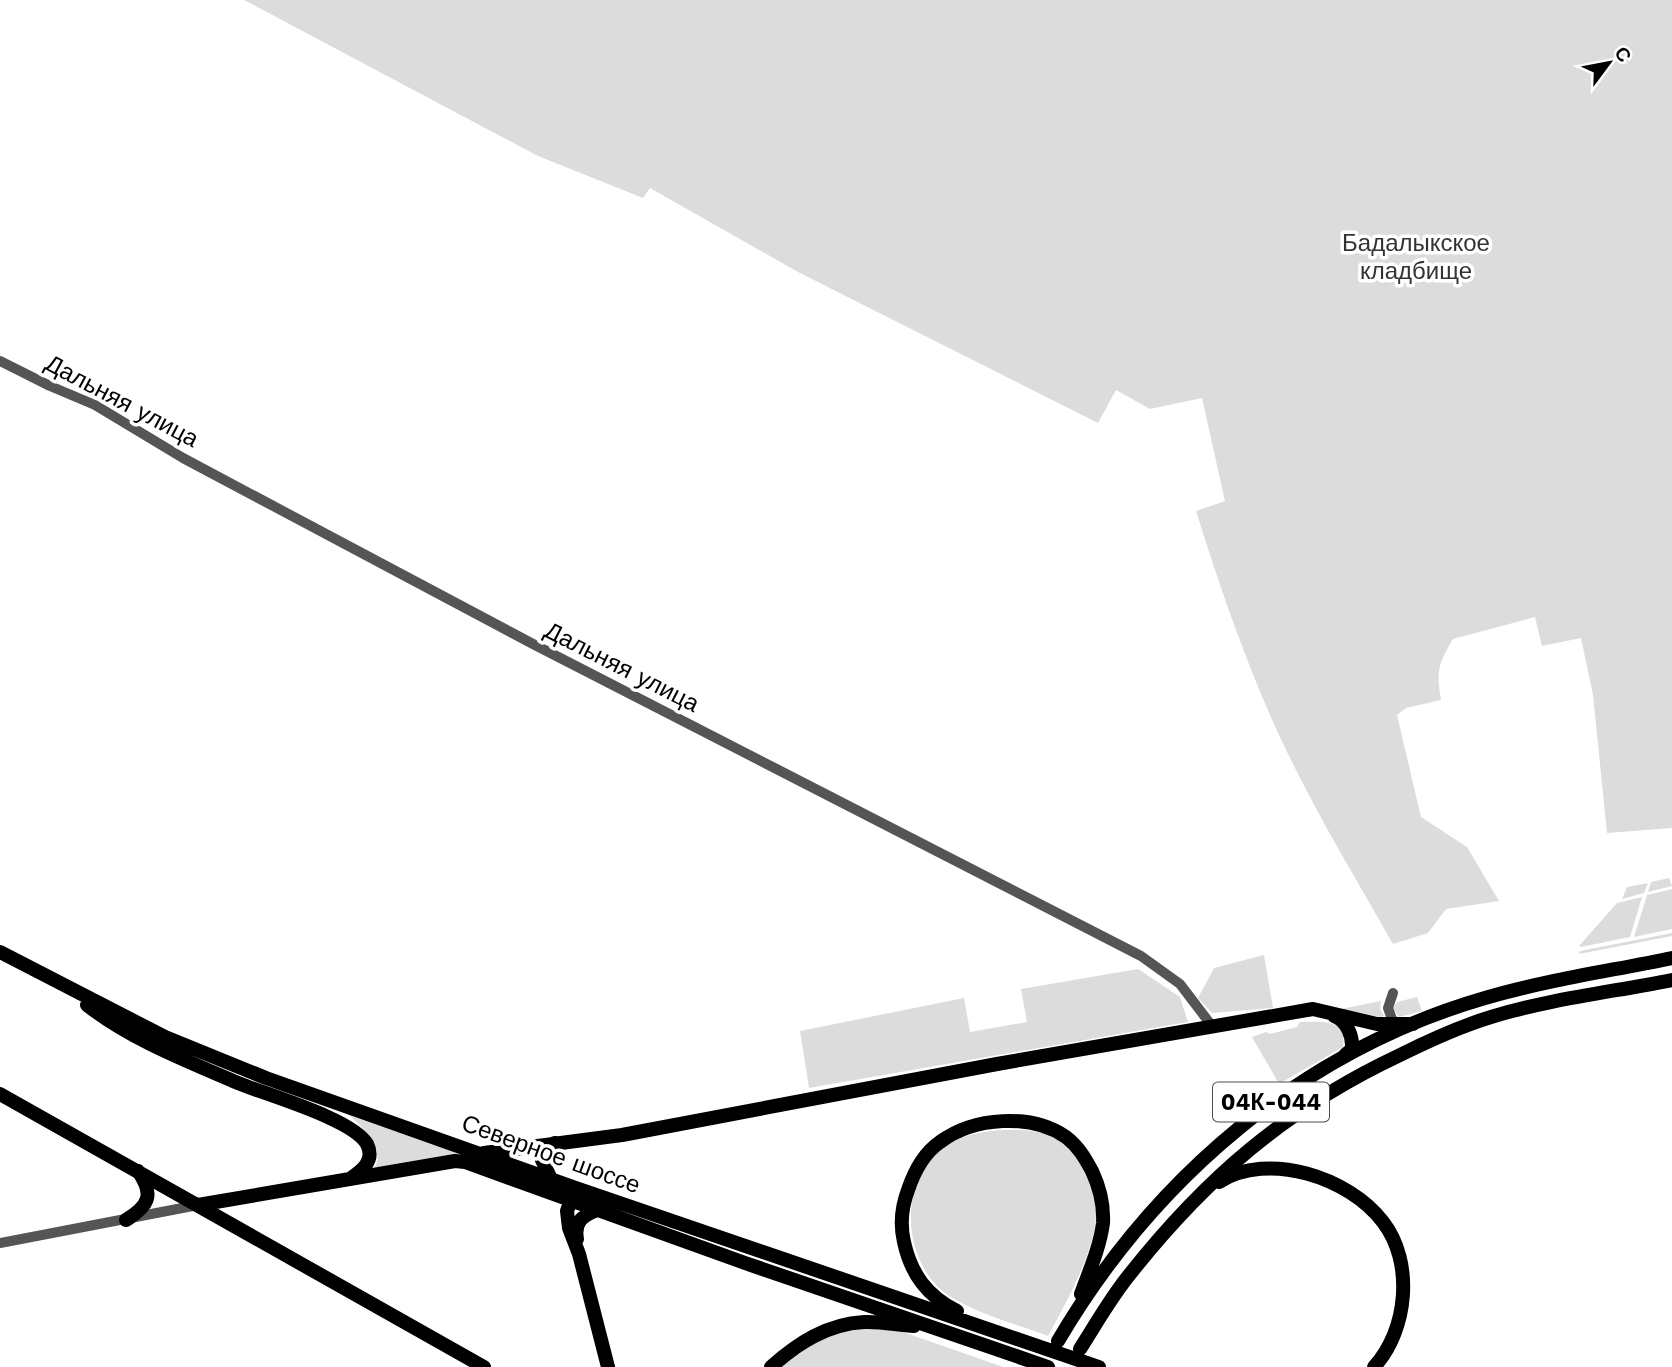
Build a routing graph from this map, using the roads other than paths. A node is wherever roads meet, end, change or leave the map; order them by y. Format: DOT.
graph roads {
  1 [pos="0,360"];
  2 [pos="0,952"];
  3 [pos="1672,958"];
  4 [pos="1566,979"];
  5 [pos="1672,980"];
  6 [pos="62,986"];
  7 [pos="1393,993"];
  8 [pos="1569,1000"];
  9 [pos="1313,1009"];
  10 [pos="1406,1024"];
  11 [pos="1212,1026"];
  12 [pos="1342,1058"];
  13 [pos="0,1094"];
  14 [pos="555,1143"];
  15 [pos="482,1153"];
  16 [pos="137,1170"];
  17 [pos="551,1178"];
  18 [pos="350,1179"];
  19 [pos="573,1194"];
  20 [pos="1200,1194"];
  21 [pos="198,1205"];
  22 [pos="597,1210"];
  23 [pos="126,1220"];
  24 [pos="0,1242"];
  25 [pos="579,1255"];
  26 [pos="1074,1313"];
  27 [pos="932,1327"];
  28 [pos="1008,1337"];
  29 [pos="1058,1341"];
  30 [pos="1080,1349"];
  31 [pos="484,1367"];
  32 [pos="608,1367"];
  33 [pos="771,1367"];
  34 [pos="1048,1367"];
  35 [pos="1099,1367"];
  36 [pos="1374,1367"];
  1 -- 11 [label="street, Дальняя улица"];
  2 -- 6 [label="main road, Северное шоссе"];
  3 -- 4 [label="main road, 04К-044"];
  4 -- 8 [label="main road"];
  4 -- 10 [label="main road, 04К-044"];
  5 -- 8 [label="main road, 04К-044"];
  6 -- 15 [label="main road, Северное шоссе"];
  6 -- 18 [label="main road"];
  7 -- 10 [label="street"];
  8 -- 20 [label="main road, 04К-044"];
  9 -- 10 [label="main road"];
  9 -- 11 [label="main road"];
  9 -- 12 [label="main road"];
  10 -- 12 [label="main road, 04К-044"];
  11 -- 14 [label="main road"];
  12 -- 26 [label="main road, 04К-044"];
  13 -- 16 [label="main road"];
  14 -- 15 [label="main road"];
  14 -- 17 [label="main road"];
  15 -- 17 [label="main road, Северное шоссе"];
  16 -- 21 [label="main road"];
  16 -- 23 [label="main road"];
  17 -- 19 [label="main road, Северное шоссе"];
  18 -- 19 [label="main road, Северное шоссе"];
  18 -- 21 [label="main road, Северное шоссе"];
  19 -- 22 [label="main road, Северное шоссе"];
  19 -- 25 [label="main road"];
  19 -- 28 [label="main road, Северное шоссе"];
  20 -- 30 [label="main road, 04К-044"];
  20 -- 36 [label="main road"];
  21 -- 23 [label="street"];
  21 -- 31 [label="main road"];
  22 -- 25 [label="main road"];
  22 -- 27 [label="main road, Северное шоссе"];
  23 -- 24 [label="street"];
  25 -- 32 [label="main road"];
  26 -- 28 [label="main road"];
  26 -- 29 [label="main road, 04К-044"];
  27 -- 33 [label="main road"];
  27 -- 34 [label="main road, Северное шоссе"];
  28 -- 35 [label="main road, Северное шоссе"];
}
